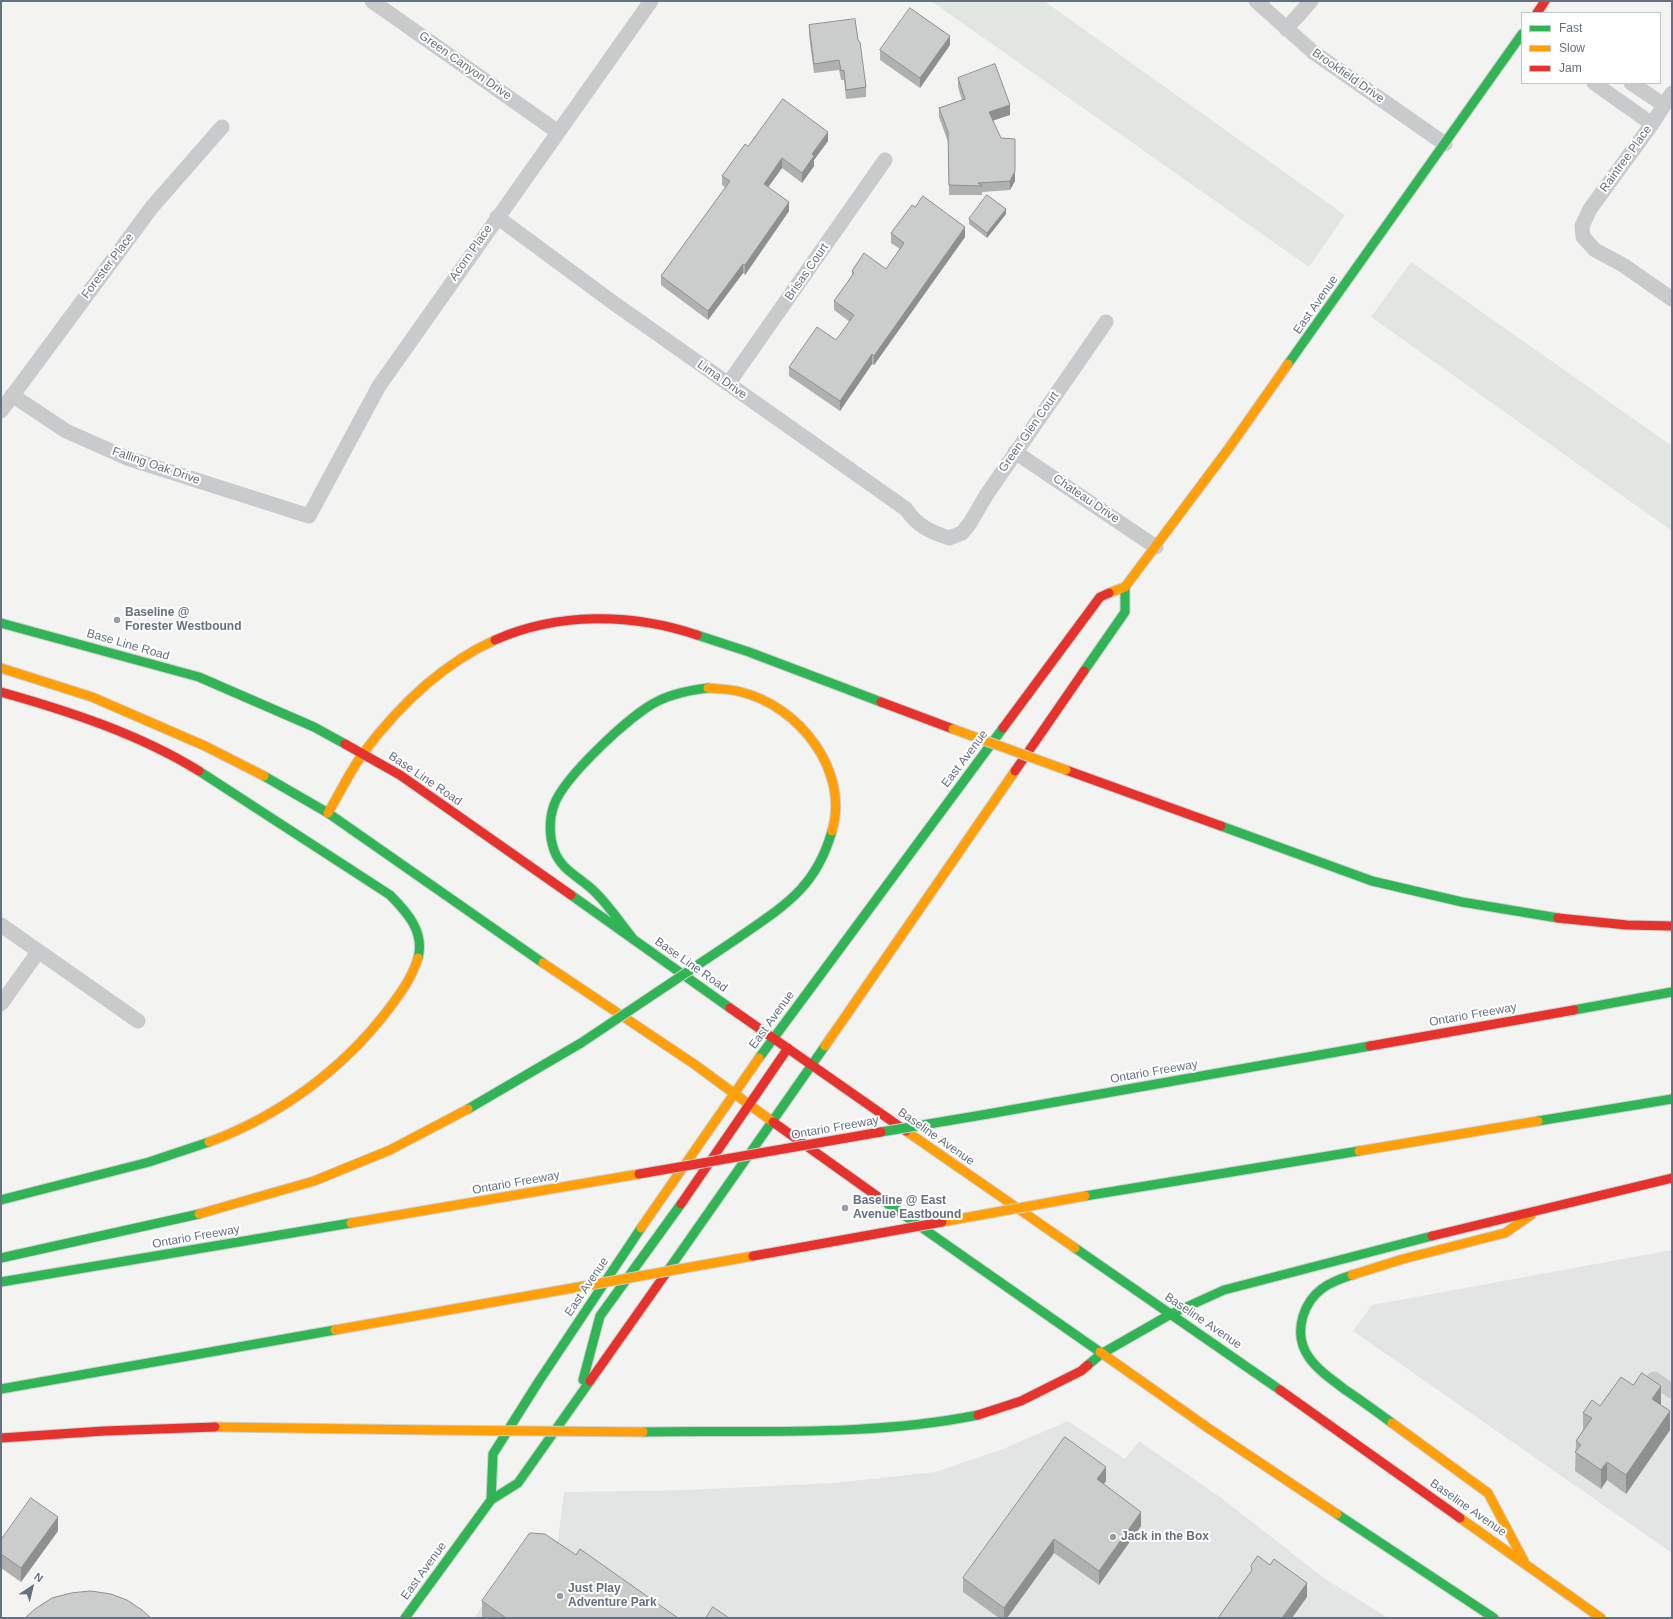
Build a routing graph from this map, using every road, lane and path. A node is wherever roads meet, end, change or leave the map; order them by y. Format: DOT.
graph roads {
  1 [pos="372,1"];
  2 [pos="651,1"];
  3 [pos="1256,1"];
  4 [pos="1311,1"];
  5 [pos="1545,1"];
  6 [pos="1538,12"];
  7 [pos="1286,29"];
  8 [pos="1521,35"];
  9 [pos="1595,84"];
  10 [pos="1633,84"];
  11 [pos="1668,99"];
  12 [pos="1652,124"];
  13 [pos="222,127"];
  14 [pos="558,132"];
  15 [pos="1445,144"];
  16 [pos="885,160"];
  17 [pos="497,217"];
  18 [pos="1672,299"];
  19 [pos="1106,322"];
  20 [pos="728,384"];
  21 [pos="12,395"];
  22 [pos="1,411"];
  23 [pos="1016,452"];
  24 [pos="309,516"];
  25 [pos="949,538"];
  26 [pos="1156,547"];
  27 [pos="1124,587"];
  28 [pos="1,623"];
  29 [pos="1,668"];
  30 [pos="1,692"];
  31 [pos="363,754"];
  32 [pos="328,813"];
  33 [pos="1,925"];
  34 [pos="1672,926"];
  35 [pos="634,940"];
  36 [pos="38,952"];
  37 [pos="1672,992"];
  38 [pos="1,1004"];
  39 [pos="138,1021"];
  40 [pos="774,1038"];
  41 [pos="788,1048"];
  42 [pos="811,1064"];
  43 [pos="734,1092"];
  44 [pos="1672,1099"];
  45 [pos="750,1104"];
  46 [pos="773,1121"];
  47 [pos="1672,1178"];
  48 [pos="1,1200"];
  49 [pos="1535,1212"];
  50 [pos="1,1258"];
  51 [pos="1,1282"];
  52 [pos="1171,1314"];
  53 [pos="1101,1354"];
  54 [pos="1654,1379"];
  55 [pos="1,1389"];
  56 [pos="1672,1391"];
  57 [pos="579,1394"];
  58 [pos="1,1438"];
  59 [pos="491,1500"];
  60 [pos="1524,1561"];
  61 [pos="405,1618"];
  62 [pos="1494,1618"];
  63 [pos="1601,1618"];
  1 -- 14 [label="street, Green Canyon Drive"];
  2 -- 14 [label="street, Acorn Place"];
  3 -- 7 [label="street, Brookfield Drive"];
  4 -- 7 [label="street"];
  5 -- 6 [label="main road"];
  7 -- 15 [label="street, Brookfield Drive"];
  8 -- 15 [label="main road, East Avenue"];
  9 -- 12 [label="street"];
  10 -- 11 [label="street"];
  11 -- 12 [label="street, Raintree Place"];
  12 -- 18 [label="street, Raintree Place"];
  13 -- 21 [label="street, Forester Place"];
  14 -- 17 [label="street, Acorn Place"];
  15 -- 26 [label="main road, East Avenue"];
  16 -- 20 [label="street, Brisas Court"];
  17 -- 20 [label="street, Lima Drive"];
  17 -- 24 [label="street, Acorn Place"];
  19 -- 23 [label="street, Green Glen Court"];
  20 -- 25 [label="street, Lima Drive"];
  21 -- 22 [label="street, Forester Place"];
  21 -- 24 [label="street, Falling Oak Drive"];
  23 -- 25 [label="street, Green Glen Court"];
  23 -- 26 [label="street, Chateau Drive"];
  26 -- 27 [label="main road, East Avenue"];
  27 -- 40 [label="main road, East Avenue"];
  27 -- 42 [label="main road, East Avenue"];
  28 -- 31 [label="main road, Base Line Road"];
  29 -- 32 [label="main road"];
  30 -- 48 [label="main road"];
  31 -- 32 [label="main road"];
  31 -- 34 [label="main road, bridge"];
  31 -- 35 [label="main road, Base Line Road"];
  32 -- 43 [label="main road"];
  33 -- 36 [label="street"];
  35 -- 40 [label="main road, Base Line Road"];
  35 -- 50 [label="main road, bridge"];
  36 -- 38 [label="street"];
  36 -- 39 [label="street"];
  37 -- 51 [label="main road, Ontario Freeway, bridge"];
  40 -- 41 [label="main road, Base Line Road"];
  40 -- 43 [label="main road, East Avenue"];
  41 -- 42 [label="main road, Baseline Avenue"];
  41 -- 45 [label="main road"];
  42 -- 46 [label="main road, East Avenue"];
  42 -- 52 [label="main road, Baseline Avenue"];
  43 -- 45 [label="main road"];
  43 -- 59 [label="main road, East Avenue"];
  44 -- 55 [label="main road, bridge"];
  45 -- 46 [label="main road"];
  45 -- 57 [label="main road"];
  46 -- 53 [label="main road"];
  46 -- 57 [label="main road, East Avenue"];
  47 -- 49 [label="main road"];
  49 -- 52 [label="main road"];
  49 -- 60 [label="main road"];
  52 -- 53 [label="main road"];
  52 -- 60 [label="main road, Baseline Avenue"];
  53 -- 58 [label="main road, bridge"];
  53 -- 62 [label="main road"];
  54 -- 56 [label="street"];
  57 -- 59 [label="main road, East Avenue"];
  59 -- 61 [label="main road, East Avenue"];
  60 -- 63 [label="main road, Baseline Avenue"];
}
